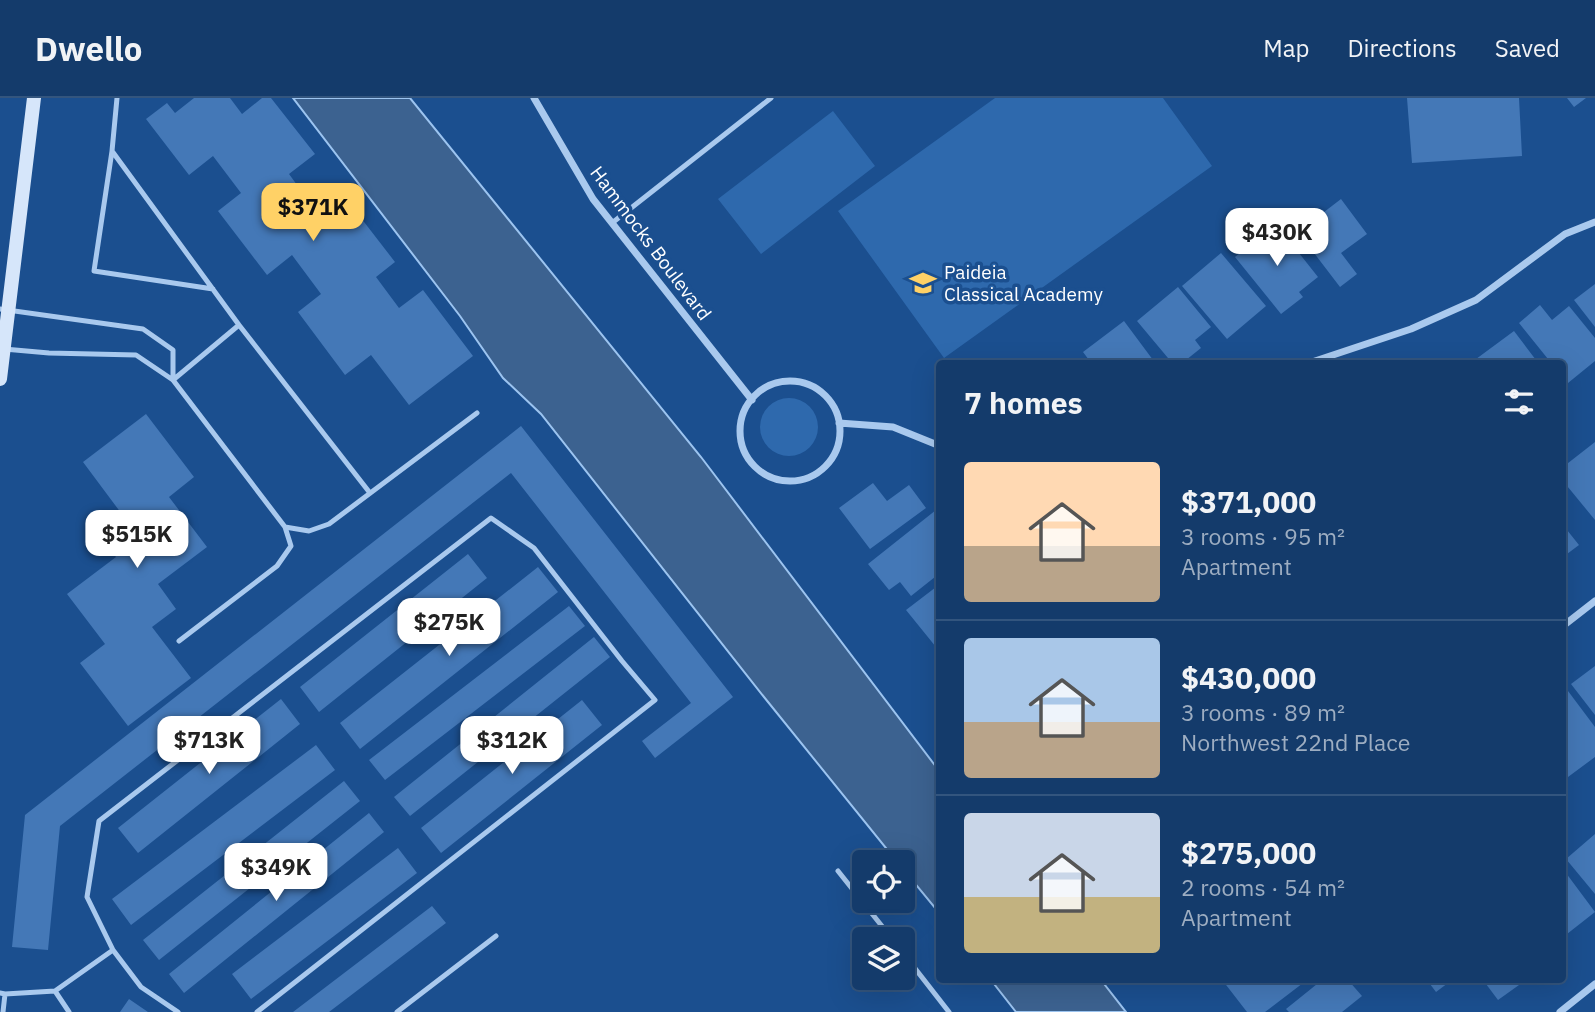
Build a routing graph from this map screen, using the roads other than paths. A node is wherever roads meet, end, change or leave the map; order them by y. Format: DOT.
graph roads {
  1 [pos="34,98"];
  2 [pos="117,98"];
  3 [pos="534,98"];
  4 [pos="767,99"];
  5 [pos="112,151"];
  6 [pos="1595,222"];
  7 [pos="612,223"];
  8 [pos="213,289"];
  9 [pos="4,309"];
  10 [pos="239,325"];
  11 [pos="2,348"];
  12 [pos="1319,360"];
  13 [pos="0,379"];
  14 [pos="173,380"];
  15 [pos="752,400"];
  16 [pos="477,414"];
  17 [pos="839,423"];
  18 [pos="936,444"];
  19 [pos="370,493"];
  20 [pos="285,527"];
  21 [pos="1595,601"];
  22 [pos="1566,624"];
  23 [pos="180,641"];
  24 [pos="838,871"];
  25 [pos="882,927"];
  26 [pos="496,936"];
  27 [pos="113,950"];
  28 [pos="915,968"];
  29 [pos="1595,984"];
  30 [pos="55,991"];
  31 [pos="3,994"];
  32 [pos="3,1012"];
  33 [pos="69,1012"];
  34 [pos="178,1012"];
  35 [pos="257,1012"];
  36 [pos="397,1012"];
  37 [pos="949,1012"];
  38 [pos="1560,1012"];
  1 -- 9 [label="main road"];
  2 -- 5 [label="lane"];
  3 -- 7 [label="street, Hammocks Boulevard"];
  4 -- 7 [label="lane"];
  5 -- 8 [label="lane"];
  5 -- 8 [label="lane"];
  6 -- 12 [label="street"];
  7 -- 15 [label="street, Hammocks Boulevard"];
  8 -- 10 [label="lane"];
  9 -- 11 [label="main road"];
  9 -- 14 [label="lane"];
  10 -- 14 [label="lane"];
  10 -- 19 [label="lane"];
  11 -- 13 [label="main road"];
  11 -- 14 [label="lane"];
  14 -- 20 [label="lane"];
  15 -- 17 [label="street"];
  15 -- 17 [label="street"];
  16 -- 19 [label="lane"];
  17 -- 18 [label="street"];
  19 -- 20 [label="lane"];
  20 -- 23 [label="lane"];
  21 -- 22 [label="street"];
  24 -- 25 [label="lane"];
  26 -- 36 [label="lane"];
  27 -- 30 [label="lane"];
  27 -- 34 [label="lane"];
  27 -- 35 [label="lane"];
  28 -- 37 [label="lane"];
  29 -- 38 [label="street"];
  30 -- 31 [label="lane"];
  30 -- 33 [label="lane"];
  31 -- 32 [label="lane"];
}
